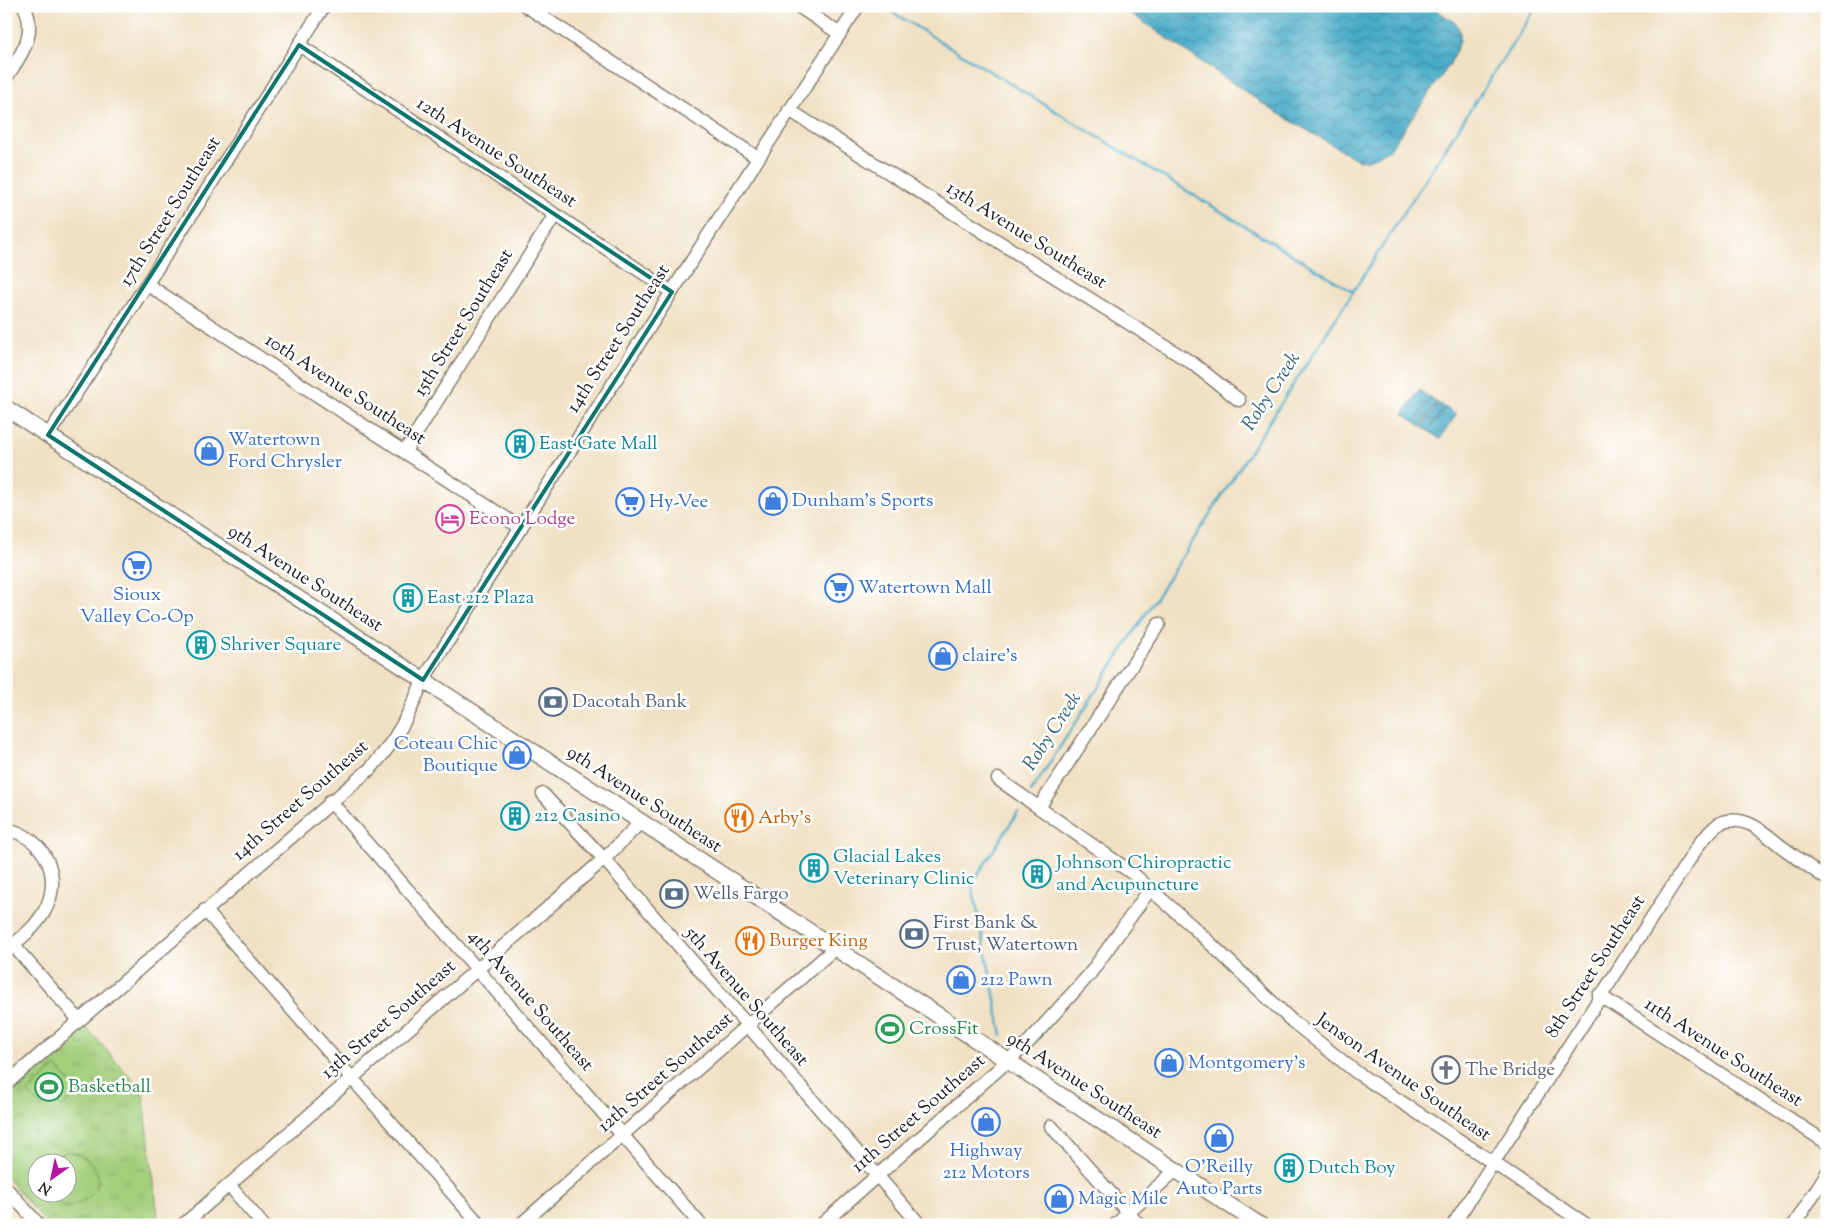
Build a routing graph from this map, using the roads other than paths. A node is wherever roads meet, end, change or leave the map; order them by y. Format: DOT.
graph roads {
  1 [pos="24,6"];
  2 [pos="324,6"];
  3 [pos="526,6"];
  4 [pos="798,6"];
  5 [pos="858,6"];
  6 [pos="840,34"];
  7 [pos="299,45"];
  8 [pos="6,78"];
  9 [pos="789,110"];
  10 [pos="758,158"];
  11 [pos="555,215"];
  12 [pos="148,285"];
  13 [pos="672,292"];
  14 [pos="1239,400"];
  15 [pos="6,408"];
  16 [pos="48,435"];
  17 [pos="405,452"];
  18 [pos="521,528"];
  19 [pos="1159,624"];
  20 [pos="423,680"];
  21 [pos="998,779"];
  22 [pos="543,794"];
  23 [pos="330,801"];
  24 [pos="1040,806"];
  25 [pos="641,822"];
  26 [pos="6,829"];
  27 [pos="604,859"];
  28 [pos="1827,879"];
  29 [pos="1150,888"];
  30 [pos="205,910"];
  31 [pos="10,948"];
  32 [pos="835,948"];
  33 [pos="477,969"];
  34 [pos="1600,995"];
  35 [pos="79,1020"];
  36 [pos="746,1026"];
  37 [pos="1009,1062"];
  38 [pos="352,1077"];
  39 [pos="6,1084"];
  40 [pos="1051,1126"];
  41 [pos="623,1136"];
  42 [pos="1827,1143"];
  43 [pos="1492,1164"];
  44 [pos="1176,1170"];
  45 [pos="1827,1173"];
  46 [pos="877,1176"];
  47 [pos="229,1185"];
  48 [pos="6,1188"];
  49 [pos="1129,1213"];
  50 [pos="38,1225"];
  51 [pos="183,1225"];
  52 [pos="263,1225"];
  53 [pos="480,1225"];
  54 [pos="520,1225"];
  55 [pos="701,1225"];
  56 [pos="821,1225"];
  57 [pos="920,1225"];
  58 [pos="1115,1225"];
  59 [pos="1139,1225"];
  60 [pos="1260,1225"];
  61 [pos="1454,1225"];
  62 [pos="1587,1225"];
  63 [pos="1794,1225"];
  1 -- 8 [label="street"];
  2 -- 7 [label="street, 17th Street Southeast"];
  3 -- 10 [label="street"];
  4 -- 6 [label="street"];
  5 -- 6 [label="street, 14th Street Southeast"];
  6 -- 9 [label="street, 14th Street Southeast"];
  7 -- 11 [label="street, 12th Avenue Southeast"];
  7 -- 12 [label="street, 17th Street Southeast"];
  9 -- 10 [label="street, 14th Street Southeast"];
  9 -- 14 [label="street, 13th Avenue Southeast"];
  10 -- 13 [label="street, 14th Street Southeast"];
  11 -- 13 [label="street, 12th Avenue Southeast"];
  11 -- 17 [label="street, 15th Street Southeast"];
  12 -- 16 [label="street, 17th Street Southeast"];
  12 -- 17 [label="street, 10th Avenue Southeast"];
  13 -- 18 [label="street, 14th Street Southeast"];
  15 -- 16 [label="main road, 9th Avenue Southeast"];
  16 -- 20 [label="main road, 9th Avenue Southeast"];
  17 -- 18 [label="street, 10th Avenue Southeast"];
  18 -- 20 [label="street, 14th Street Southeast"];
  19 -- 24 [label="street"];
  20 -- 23 [label="street, 14th Street Southeast"];
  20 -- 25 [label="main road, 9th Avenue Southeast"];
  21 -- 24 [label="street, Jenson Avenue Southeast"];
  22 -- 27 [label="street, 5th Avenue Southeast"];
  23 -- 30 [label="street, 14th Street Southeast"];
  23 -- 33 [label="street, 4th Avenue Southeast"];
  24 -- 29 [label="street, Jenson Avenue Southeast"];
  25 -- 27 [label="street, 13th Street Southeast"];
  25 -- 32 [label="main road, 9th Avenue Southeast"];
  26 -- 31 [label="street"];
  27 -- 33 [label="street, 13th Street Southeast"];
  27 -- 36 [label="street, 5th Avenue Southeast"];
  28 -- 34 [label="street, 8th Street Southeast"];
  29 -- 37 [label="street, 11th Street Southeast"];
  29 -- 43 [label="street, Jenson Avenue Southeast"];
  30 -- 35 [label="street, 14th Street Southeast"];
  30 -- 38 [label="street"];
  31 -- 35 [label="street"];
  32 -- 36 [label="street, 12th Street Southeast"];
  32 -- 37 [label="main road, 9th Avenue Southeast"];
  33 -- 38 [label="street, 13th Street Southeast"];
  33 -- 41 [label="street, 4th Avenue Southeast"];
  34 -- 42 [label="street, 11th Avenue Southeast"];
  34 -- 43 [label="street, 8th Street Southeast"];
  35 -- 39 [label="street, 14th Street Southeast"];
  36 -- 41 [label="street, 12th Street Southeast"];
  36 -- 46 [label="street, 5th Avenue Southeast"];
  37 -- 44 [label="main road, 9th Avenue Southeast"];
  37 -- 46 [label="street, 11th Street Southeast"];
  38 -- 47 [label="street, 13th Street Southeast"];
  38 -- 53 [label="street"];
  40 -- 49 [label="street"];
  41 -- 54 [label="street, 12th Street Southeast"];
  41 -- 55 [label="street, 4th Avenue Southeast"];
  43 -- 61 [label="street, 8th Street Southeast"];
  43 -- 62 [label="street, Jenson Avenue Southeast"];
  44 -- 49 [label="street"];
  44 -- 60 [label="main road, 9th Avenue Southeast"];
  45 -- 63 [label="street"];
  46 -- 56 [label="street, 11th Street Southeast"];
  46 -- 57 [label="street, 5th Avenue Southeast"];
  47 -- 51 [label="street, 13th Street Southeast"];
  47 -- 52 [label="street"];
  48 -- 50 [label="street"];
  49 -- 58 [label="street"];
  49 -- 59 [label="street"];
}
